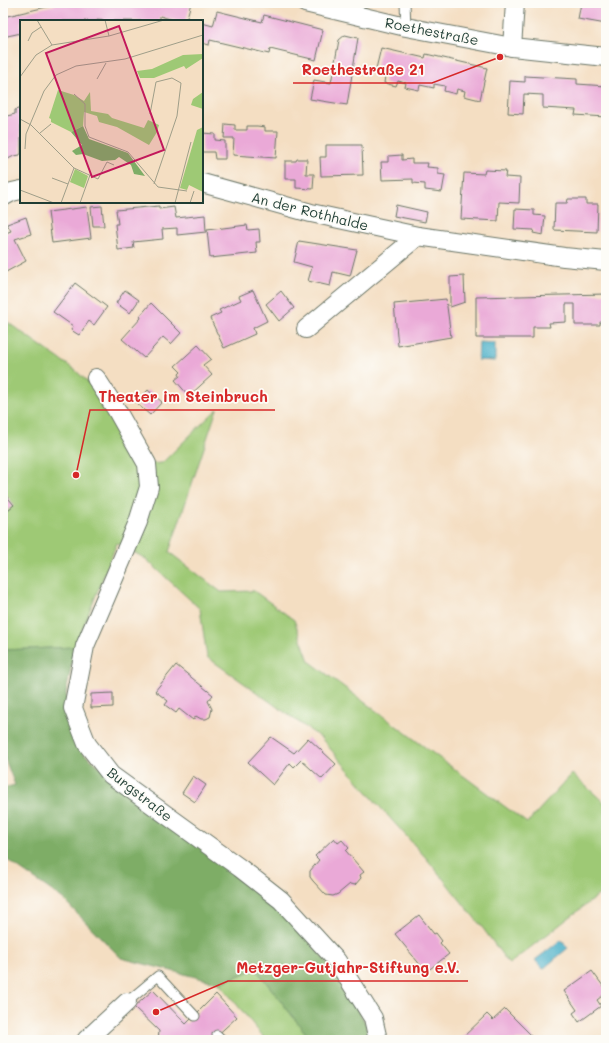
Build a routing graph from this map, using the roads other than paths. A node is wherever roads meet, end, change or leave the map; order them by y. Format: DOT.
graph roads {
  1 [pos="305,3"];
  2 [pos="405,3"];
  3 [pos="515,3"];
  4 [pos="406,27"];
  5 [pos="512,47"];
  6 [pos="606,57"];
  7 [pos="203,183"];
  8 [pos="20,190"];
  9 [pos="3,197"];
  10 [pos="418,236"];
  11 [pos="606,261"];
  12 [pos="306,329"];
  13 [pos="96,378"];
  14 [pos="127,1002"];
  15 [pos="195,1016"];
  16 [pos="86,1040"];
  17 [pos="378,1040"];
  1 -- 4 [label="street, Roethestraße"];
  2 -- 4 [label="lane"];
  3 -- 5 [label="street"];
  4 -- 5 [label="street, Roethestraße"];
  5 -- 6 [label="street, Roethestraße"];
  7 -- 10 [label="street, An der Rothhalde"];
  8 -- 9 [label="street"];
  10 -- 11 [label="street, An der Rothhalde"];
  10 -- 12 [label="street"];
  13 -- 17 [label="street, Burgstraße"];
  14 -- 15 [label="lane"];
  14 -- 16 [label="street"];
}
